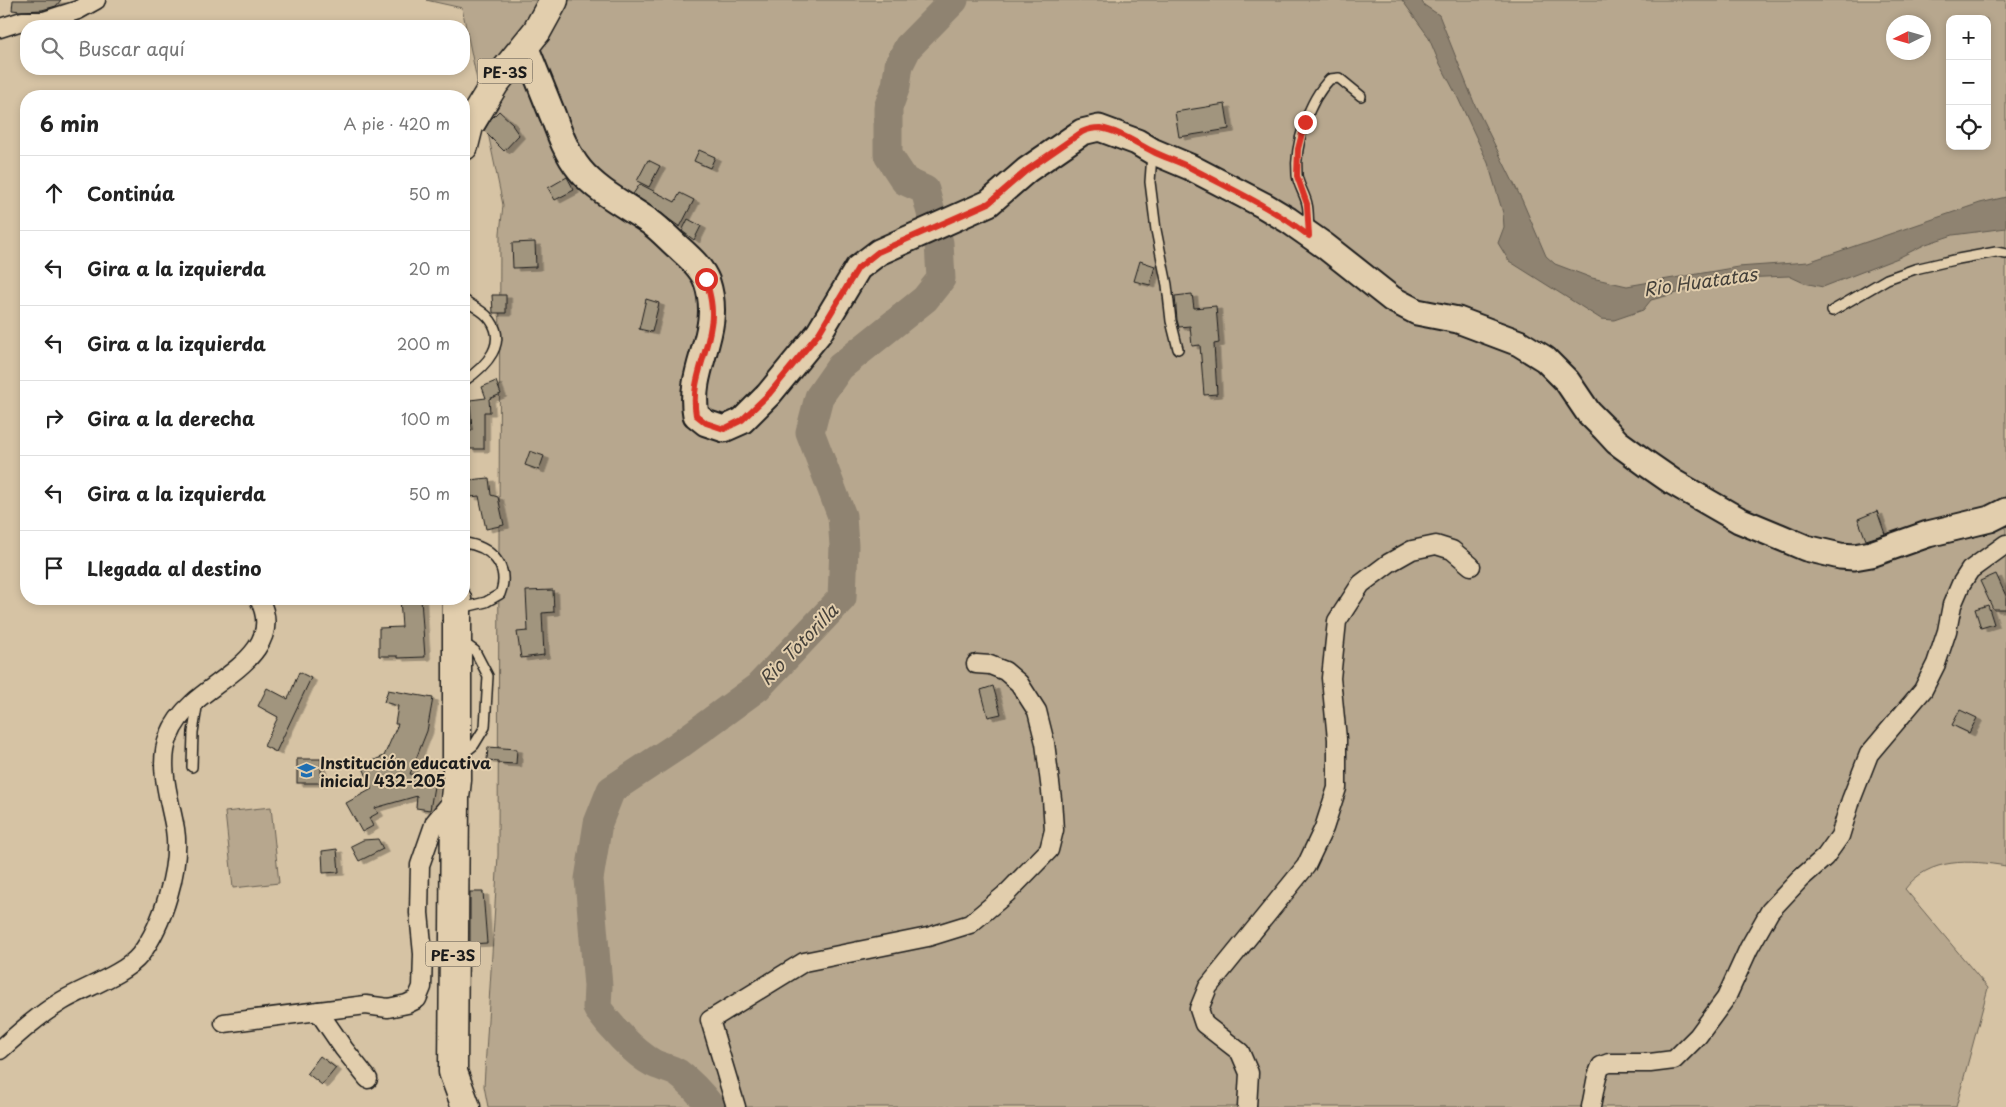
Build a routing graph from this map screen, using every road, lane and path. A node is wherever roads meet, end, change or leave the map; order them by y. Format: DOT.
graph roads {
  1 [pos="96,0"];
  2 [pos="554,0"];
  3 [pos="47,20"];
  4 [pos="20,22"];
  5 [pos="0,28"];
  6 [pos="525,46"];
  7 [pos="1361,96"];
  8 [pos="470,124"];
  9 [pos="1152,151"];
  10 [pos="1309,236"];
  11 [pos="2006,254"];
  12 [pos="470,304"];
  13 [pos="1832,311"];
  14 [pos="1178,349"];
  15 [pos="470,377"];
  16 [pos="2006,511"];
  17 [pos="470,543"];
  18 [pos="2006,544"];
  19 [pos="1471,566"];
  20 [pos="263,605"];
  21 [pos="453,605"];
  22 [pos="464,605"];
  23 [pos="976,664"];
  24 [pos="199,698"];
  25 [pos="192,767"];
  26 [pos="455,798"];
  27 [pos="318,1011"];
  28 [pos="224,1023"];
  29 [pos="0,1050"];
  30 [pos="368,1079"];
  31 [pos="466,1107"];
  32 [pos="736,1107"];
  33 [pos="1247,1107"];
  34 [pos="1591,1107"];
  1 -- 3 [label="street"];
  2 -- 6 [label="highway, PE-3S"];
  4 -- 5 [label="street"];
  6 -- 8 [label="highway, PE-3S"];
  6 -- 9 [label="street"];
  7 -- 10 [label="lane"];
  9 -- 10 [label="street"];
  9 -- 14 [label="lane"];
  10 -- 16 [label="street"];
  11 -- 13 [label="lane"];
  12 -- 15 [label="lane"];
  17 -- 22 [label="lane"];
  18 -- 34 [label="street"];
  19 -- 33 [label="street"];
  20 -- 24 [label="street"];
  21 -- 26 [label="highway, PE-3S"];
  23 -- 32 [label="street"];
  24 -- 25 [label="lane"];
  24 -- 29 [label="street"];
  26 -- 27 [label="street"];
  26 -- 31 [label="highway, PE-3S"];
  27 -- 28 [label="street"];
  27 -- 30 [label="street"];
}
